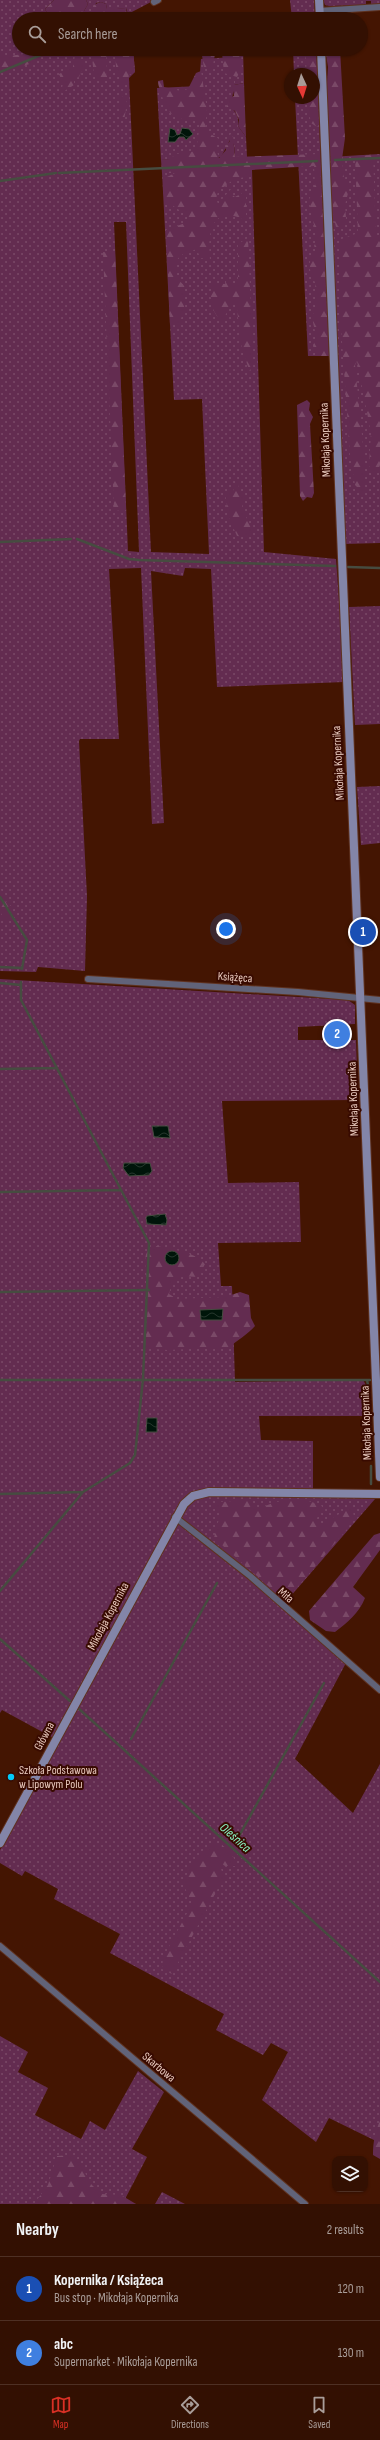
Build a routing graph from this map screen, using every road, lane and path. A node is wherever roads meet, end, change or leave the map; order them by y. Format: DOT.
graph roads {
  1 [pos="319,0"];
  2 [pos="380,8"];
  3 [pos="319,12"];
  4 [pos="345,12"];
  5 [pos="321,56"];
  6 [pos="88,979"];
  7 [pos="360,998"];
  8 [pos="380,1000"];
  9 [pos="380,1476"];
  10 [pos="380,1494"];
  11 [pos="175,1517"];
  12 [pos="380,1690"];
  13 [pos="74,1705"];
  14 [pos="0,1843"];
  15 [pos="0,1946"];
  16 [pos="305,2204"];
  1 -- 3 [label="street"];
  2 -- 4 [label="street"];
  5 -- 7 [label="street, Mikołaja Kopernika"];
  6 -- 7 [label="street, Książęca"];
  7 -- 8 [label="street, Książęca"];
  7 -- 9 [label="street, Mikołaja Kopernika"];
  10 -- 11 [label="street, Mikołaja Kopernika"];
  11 -- 12 [label="street, Miła"];
  11 -- 13 [label="street, Mikołaja Kopernika"];
  13 -- 14 [label="street, Główna"];
  15 -- 16 [label="street, Skarbowa"];
}
